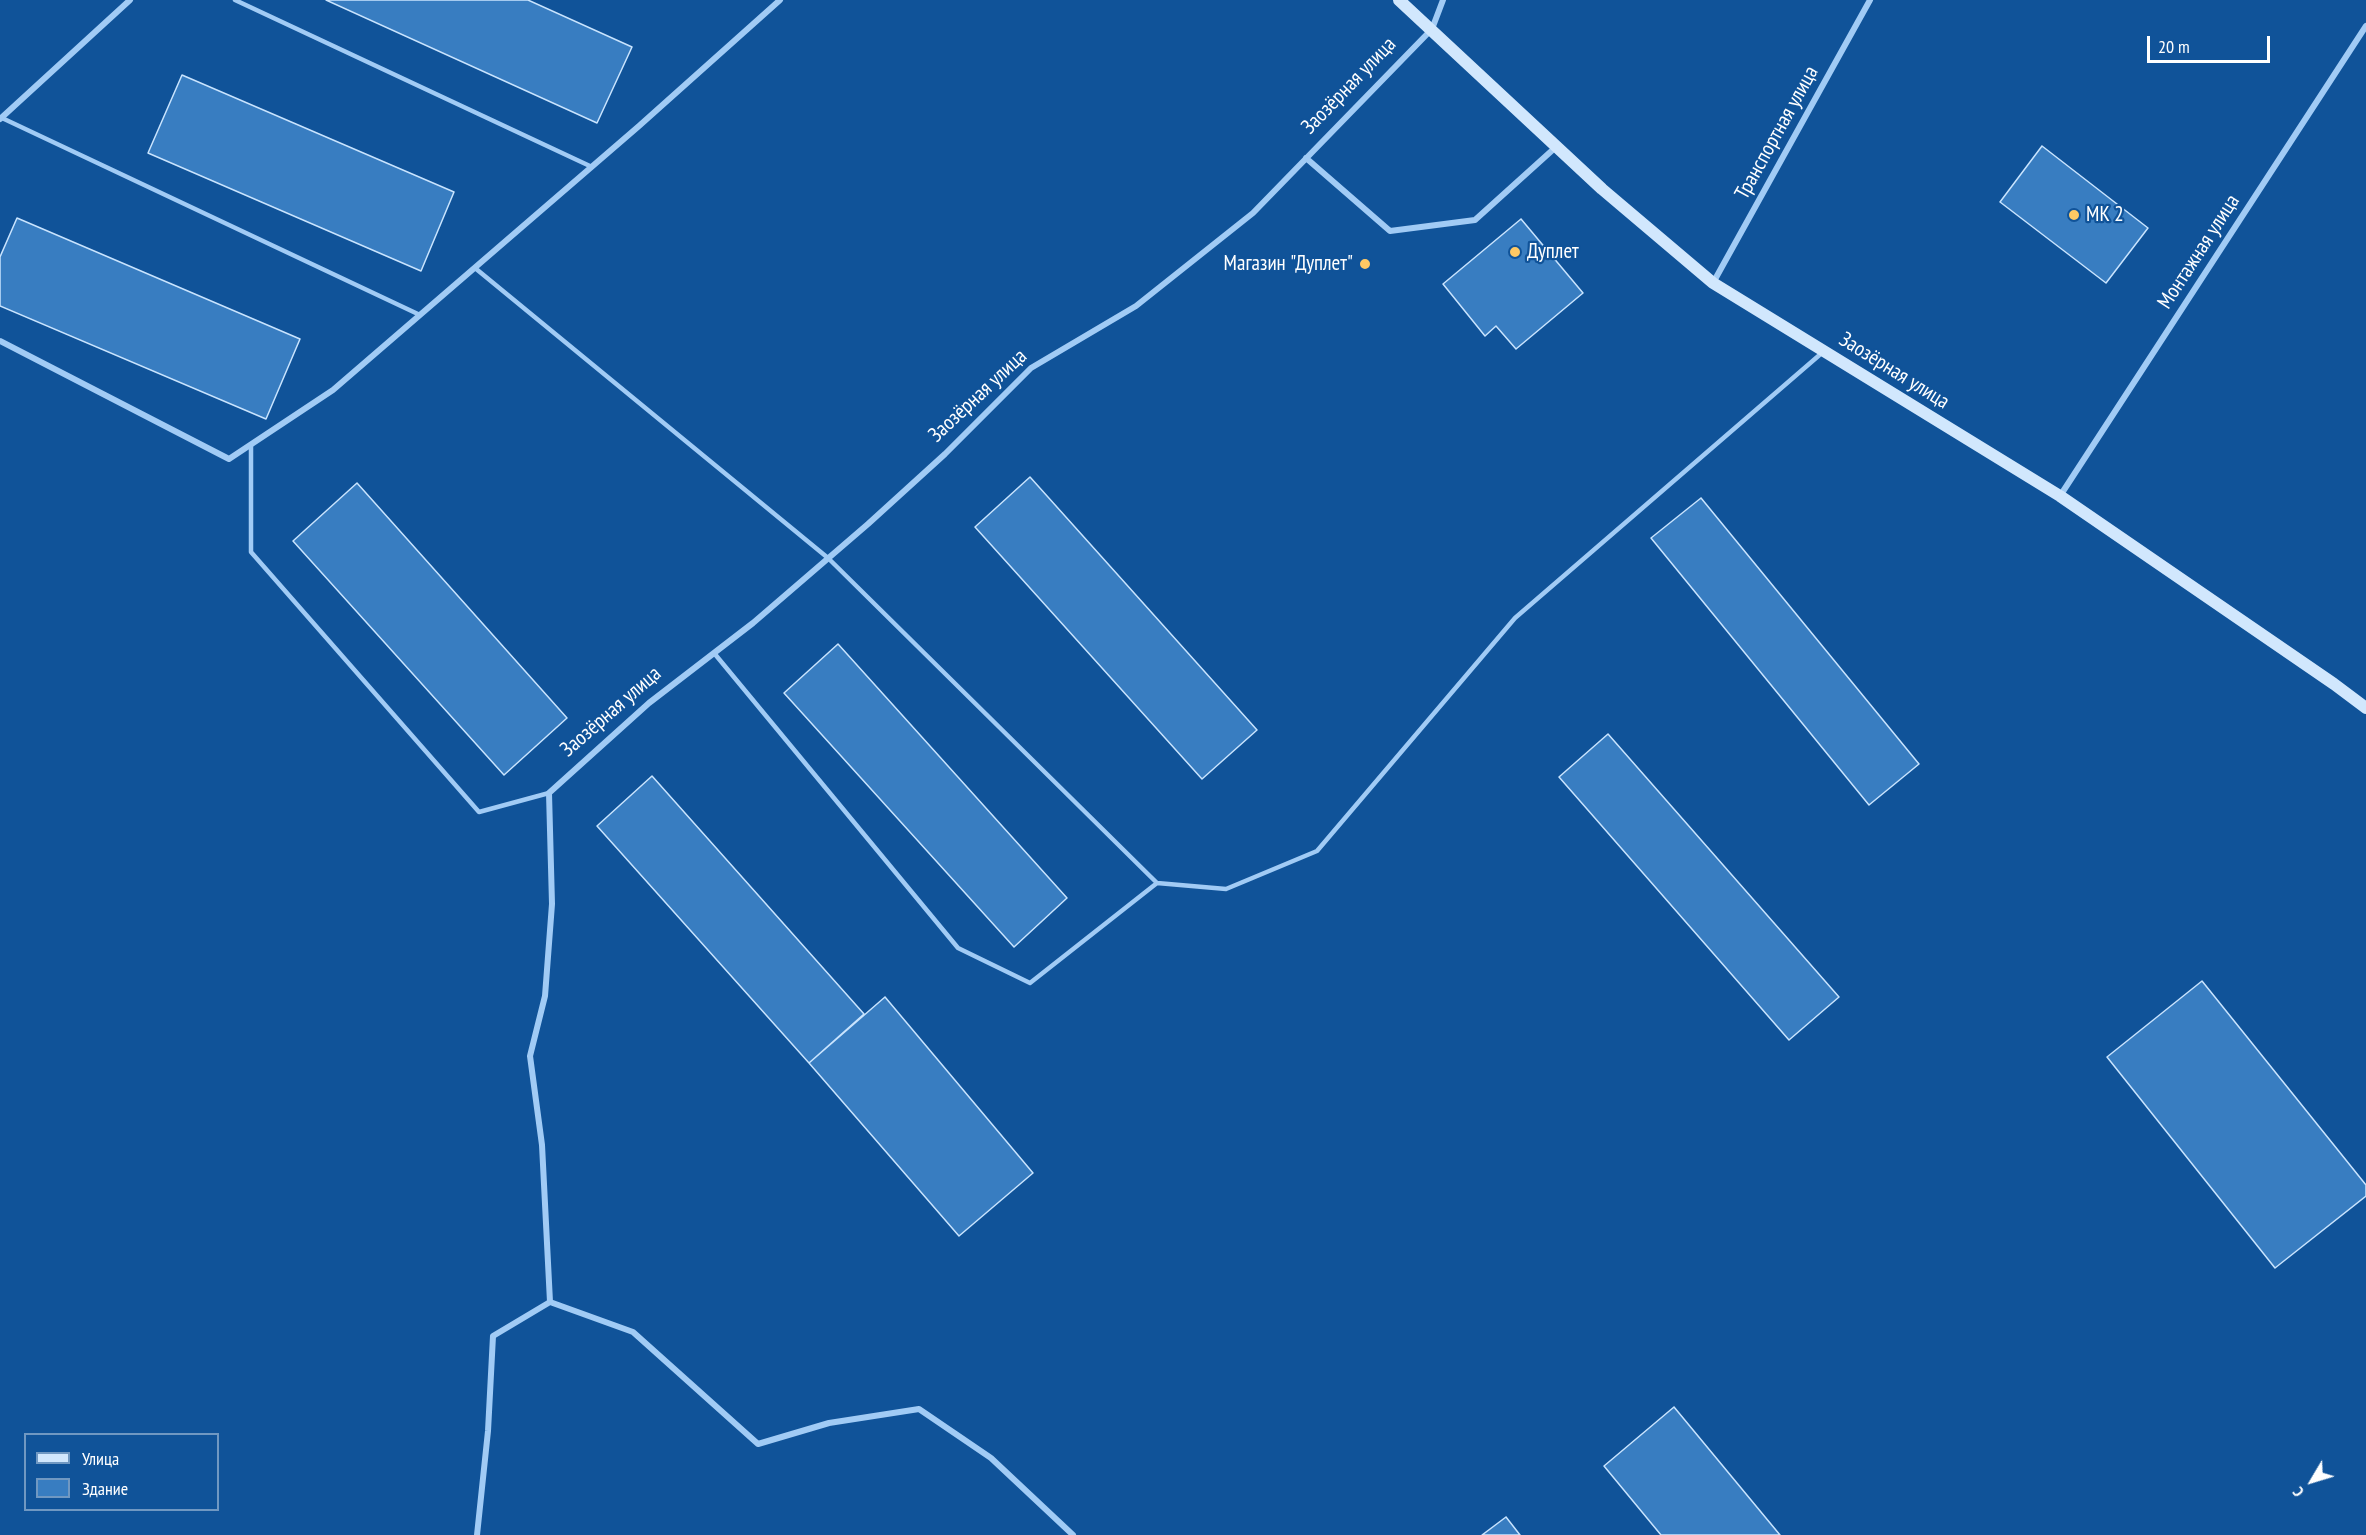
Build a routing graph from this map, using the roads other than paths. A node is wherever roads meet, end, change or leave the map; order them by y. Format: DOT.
graph roads {
  1 [pos="130,0"];
  2 [pos="235,0"];
  3 [pos="780,0"];
  4 [pos="1399,0"];
  5 [pos="1443,0"];
  6 [pos="1870,0"];
  7 [pos="2366,26"];
  8 [pos="1432,29"];
  9 [pos="1,118"];
  10 [pos="1557,146"];
  11 [pos="1306,158"];
  12 [pos="592,167"];
  13 [pos="475,268"];
  14 [pos="1713,283"];
  15 [pos="420,315"];
  16 [pos="0,341"];
  17 [pos="1824,351"];
  18 [pos="251,444"];
  19 [pos="2060,496"];
  20 [pos="828,558"];
  21 [pos="714,653"];
  22 [pos="2366,708"];
  23 [pos="549,793"];
  24 [pos="1157,883"];
  25 [pos="550,1302"];
  26 [pos="477,1535"];
  27 [pos="1073,1535"];
  1 -- 9 [label="street"];
  2 -- 12 [label="lane"];
  3 -- 12 [label="street"];
  4 -- 8 [label="street, Заозёрная улица"];
  5 -- 8 [label="street"];
  6 -- 14 [label="street, Транспортная улица"];
  7 -- 19 [label="street, Монтажная улица"];
  8 -- 10 [label="street, Заозёрная улица"];
  8 -- 11 [label="street, Заозёрная улица"];
  9 -- 15 [label="lane"];
  10 -- 11 [label="street"];
  10 -- 14 [label="street, Заозёрная улица"];
  11 -- 20 [label="street, Заозёрная улица"];
  12 -- 13 [label="street"];
  13 -- 15 [label="street"];
  13 -- 20 [label="lane"];
  14 -- 17 [label="street, Заозёрная улица"];
  15 -- 18 [label="street"];
  16 -- 18 [label="street"];
  17 -- 19 [label="street, Заозёрная улица"];
  17 -- 24 [label="lane"];
  18 -- 23 [label="lane"];
  19 -- 22 [label="street, Заозёрная улица"];
  20 -- 21 [label="street, Заозёрная улица"];
  20 -- 24 [label="lane"];
  21 -- 23 [label="street, Заозёрная улица"];
  21 -- 24 [label="lane"];
  23 -- 25 [label="street"];
  25 -- 26 [label="street"];
  25 -- 27 [label="street"];
}
